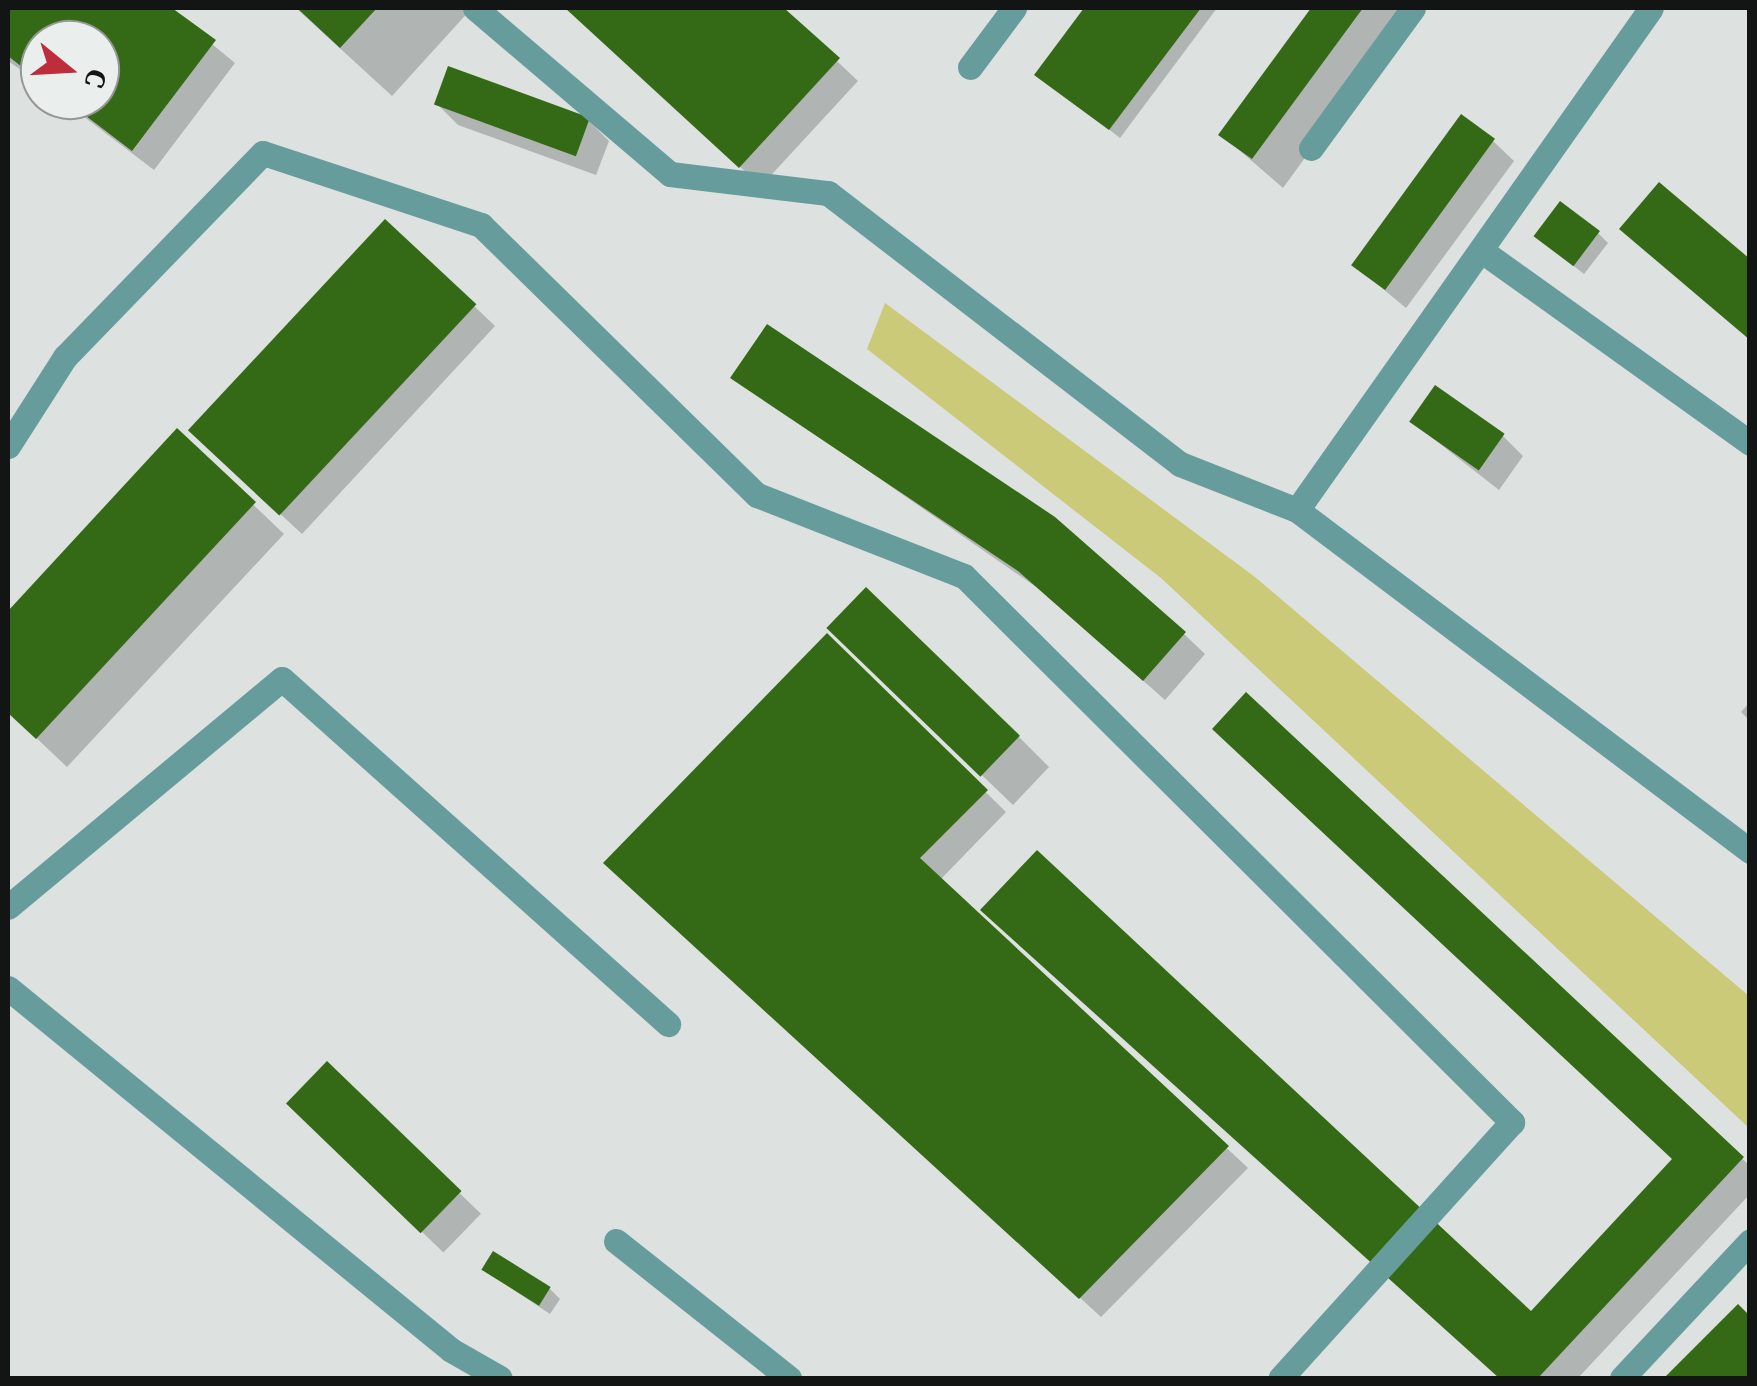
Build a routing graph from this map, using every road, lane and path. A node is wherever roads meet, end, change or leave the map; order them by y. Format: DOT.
graph roads {
  1 [pos="475,8"];
  2 [pos="1014,8"];
  3 [pos="1414,8"];
  4 [pos="1651,8"];
  5 [pos="970,67"];
  6 [pos="1310,148"];
  7 [pos="1482,252"];
  8 [pos="1750,443"];
  9 [pos="8,446"];
  10 [pos="1296,510"];
  11 [pos="1750,851"];
  12 [pos="8,908"];
  13 [pos="8,988"];
  14 [pos="668,1024"];
  15 [pos="616,1240"];
  16 [pos="1750,1240"];
  17 [pos="500,1378"];
  18 [pos="789,1378"];
  19 [pos="1281,1378"];
  20 [pos="1622,1378"];
  1 -- 10 [label="lane"];
  2 -- 5 [label="lane"];
  3 -- 6 [label="lane"];
  4 -- 7 [label="lane"];
  7 -- 8 [label="lane"];
  7 -- 10 [label="lane"];
  9 -- 19 [label="lane"];
  10 -- 11 [label="lane"];
  12 -- 14 [label="lane"];
  13 -- 17 [label="lane"];
  15 -- 18 [label="lane"];
  16 -- 20 [label="lane"];
}
